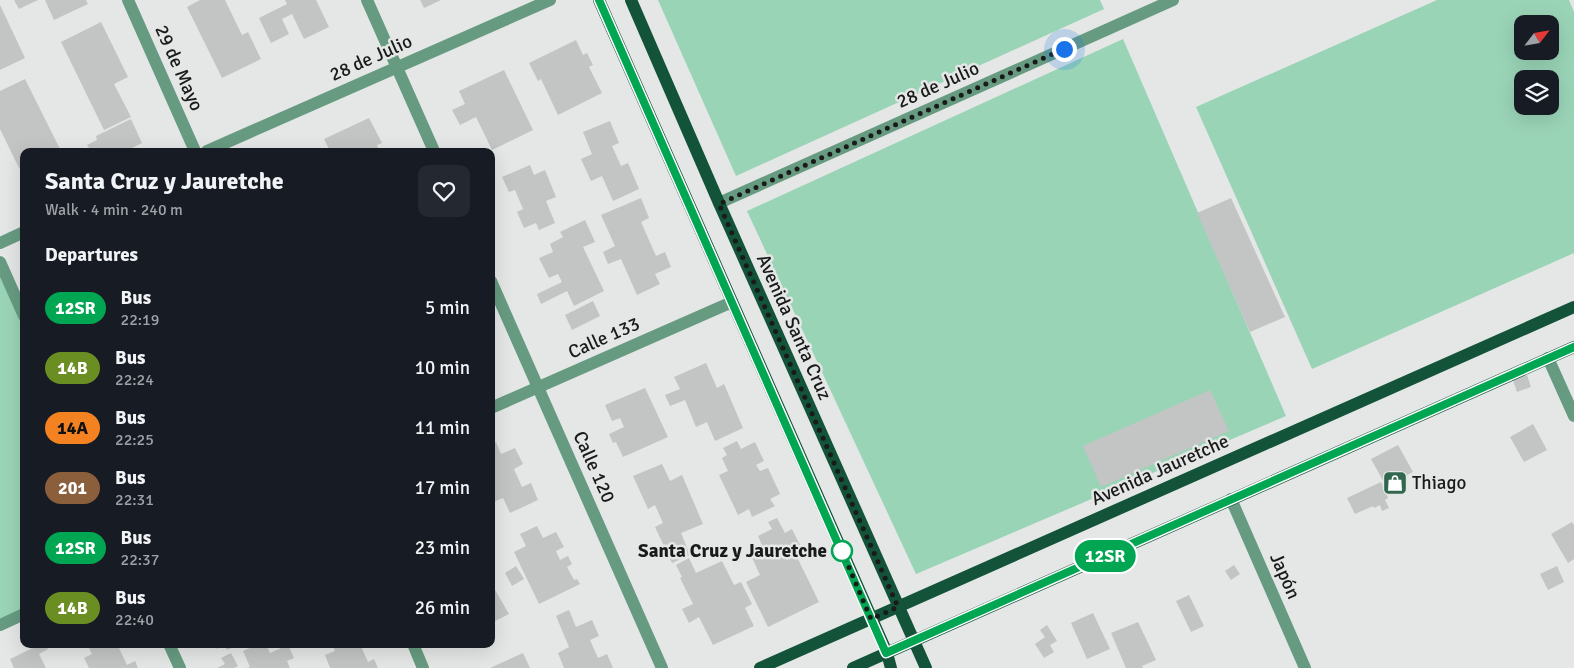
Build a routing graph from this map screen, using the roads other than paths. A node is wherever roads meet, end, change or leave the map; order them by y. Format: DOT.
graph roads {
  1 [pos="128,0"];
  2 [pos="367,0"];
  3 [pos="550,0"];
  4 [pos="599,0"];
  5 [pos="631,0"];
  6 [pos="1173,0"];
  7 [pos="397,68"];
  8 [pos="194,148"];
  9 [pos="214,148"];
  10 [pos="433,148"];
  11 [pos="719,204"];
  12 [pos="20,234"];
  13 [pos="0,242"];
  14 [pos="0,262"];
  15 [pos="495,290"];
  16 [pos="732,302"];
  17 [pos="20,307"];
  18 [pos="1574,307"];
  19 [pos="1574,347"];
  20 [pos="1548,358"];
  21 [pos="538,388"];
  22 [pos="495,406"];
  23 [pos="1574,416"];
  24 [pos="1231,499"];
  25 [pos="898,607"];
  26 [pos="20,616"];
  27 [pos="871,619"];
  28 [pos="0,625"];
  29 [pos="915,641"];
  30 [pos="171,648"];
  31 [pos="415,648"];
  32 [pos="886,653"];
  33 [pos="180,668"];
  34 [pos="423,668"];
  35 [pos="662,668"];
  36 [pos="760,668"];
  37 [pos="853,668"];
  38 [pos="892,668"];
  39 [pos="926,668"];
  40 [pos="1305,668"];
  1 -- 8 [label="street, 29 de Mayo"];
  2 -- 7 [label="street"];
  3 -- 7 [label="street, 28 de Julio"];
  4 -- 16 [label="main road"];
  5 -- 11 [label="main road, Avenida Santa Cruz"];
  6 -- 11 [label="street, 28 de Julio"];
  7 -- 9 [label="street, 28 de Julio"];
  7 -- 10 [label="street"];
  11 -- 25 [label="main road, Avenida Santa Cruz"];
  12 -- 13 [label="street"];
  14 -- 17 [label="street"];
  15 -- 21 [label="street, Calle 120"];
  16 -- 21 [label="street, Calle 133"];
  16 -- 27 [label="main road"];
  18 -- 25 [label="main road, Avenida Jauretche"];
  19 -- 20 [label="main road"];
  20 -- 23 [label="street"];
  20 -- 24 [label="main road"];
  21 -- 22 [label="street, Calle 133"];
  21 -- 35 [label="street, Calle 120"];
  24 -- 29 [label="main road"];
  24 -- 40 [label="street, Japón"];
  25 -- 27 [label="main road, Avenida Jauretche"];
  25 -- 29 [label="main road, Avenida Santa Cruz"];
  26 -- 28 [label="street"];
  27 -- 32 [label="main road"];
  27 -- 36 [label="main road, Avenida Jauretche"];
  29 -- 32 [label="main road"];
  29 -- 39 [label="main road, Avenida Santa Cruz"];
  30 -- 33 [label="street"];
  31 -- 34 [label="street"];
  32 -- 37 [label="main road"];
  32 -- 38 [label="main road"];
}
